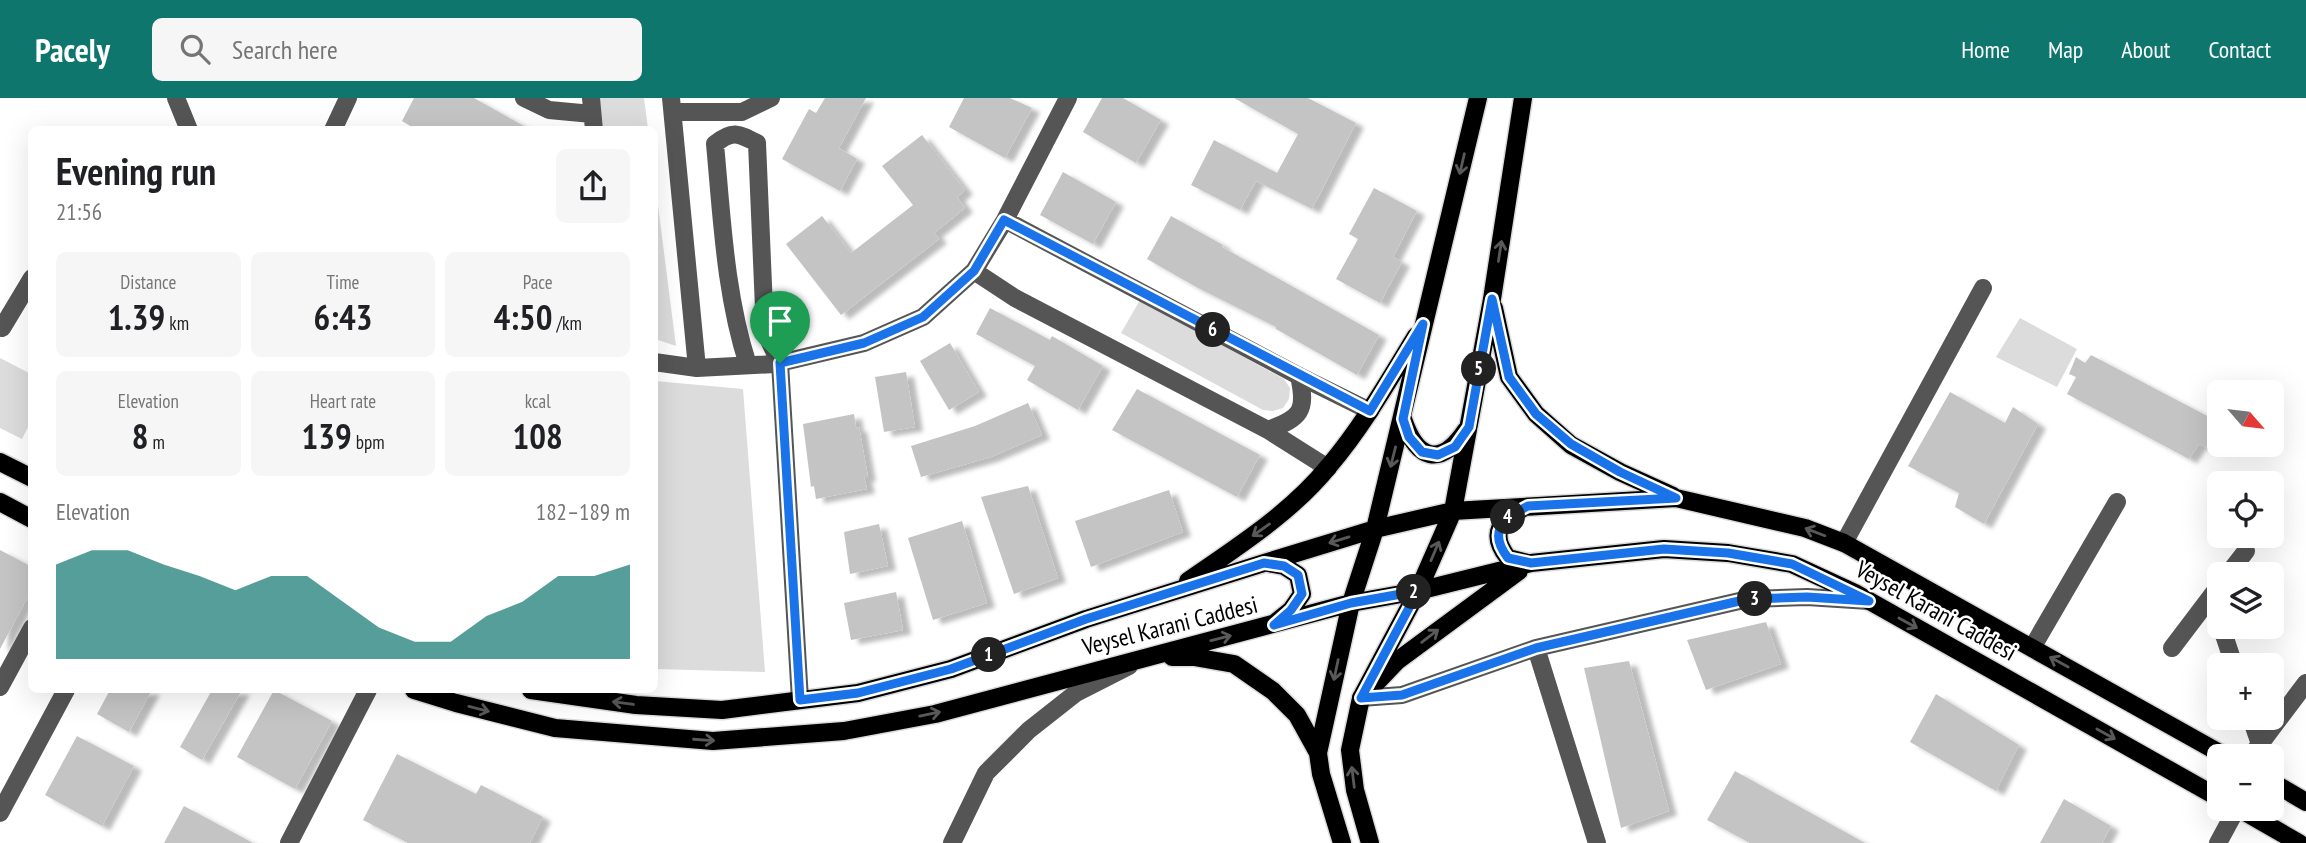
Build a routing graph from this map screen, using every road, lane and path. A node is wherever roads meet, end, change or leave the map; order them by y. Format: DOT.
graph roads {
  1 [pos="177,98"];
  2 [pos="348,98"];
  3 [pos="523,98"];
  4 [pos="771,98"];
  5 [pos="1068,98"];
  6 [pos="1478,98"];
  7 [pos="1523,98"];
  8 [pos="672,105"];
  9 [pos="592,114"];
  10 [pos="188,126"];
  11 [pos="334,126"];
  12 [pos="1004,220"];
  13 [pos="974,271"];
  14 [pos="28,285"];
  15 [pos="1983,288"];
  16 [pos="1492,299"];
  17 [pos="1423,324"];
  18 [pos="2,328"];
  19 [pos="658,363"];
  20 [pos="780,363"];
  21 [pos="748,365"];
  22 [pos="697,368"];
  23 [pos="1299,376"];
  24 [pos="1370,411"];
  25 [pos="1403,419"];
  26 [pos="1469,427"];
  27 [pos="1268,430"];
  28 [pos="0,462"];
  29 [pos="1328,467"];
  30 [pos="28,476"];
  31 [pos="1676,498"];
  32 [pos="0,502"];
  33 [pos="2117,502"];
  34 [pos="1528,506"];
  35 [pos="1453,511"];
  36 [pos="28,517"];
  37 [pos="1375,529"];
  38 [pos="1844,543"];
  39 [pos="2246,551"];
  40 [pos="2237,562"];
  41 [pos="1264,563"];
  42 [pos="1531,563"];
  43 [pos="1418,591"];
  44 [pos="1172,592"];
  45 [pos="1869,601"];
  46 [pos="2207,601"];
  47 [pos="1351,603"];
  48 [pos="1274,625"];
  49 [pos="28,635"];
  50 [pos="1536,648"];
  51 [pos="2032,648"];
  52 [pos="2172,648"];
  53 [pos="1147,656"];
  54 [pos="2306,683"];
  55 [pos="0,687"];
  56 [pos="64,693"];
  57 [pos="366,693"];
  58 [pos="424,693"];
  59 [pos="567,693"];
  60 [pos="1361,698"];
  61 [pos="800,700"];
  62 [pos="2260,744"];
  63 [pos="2207,746"];
  64 [pos="1318,753"];
  65 [pos="2284,789"];
  66 [pos="2207,791"];
  67 [pos="2306,802"];
  68 [pos="0,813"];
  69 [pos="2231,821"];
  70 [pos="2261,821"];
  71 [pos="289,843"];
  72 [pos="952,843"];
  73 [pos="1342,843"];
  74 [pos="1370,843"];
  75 [pos="1597,843"];
  76 [pos="2218,843"];
  77 [pos="2299,843"];
  1 -- 10 [label="street"];
  2 -- 11 [label="street"];
  3 -- 9 [label="street"];
  4 -- 8 [label="street"];
  5 -- 12 [label="street"];
  6 -- 17 [label="main road, one-way"];
  16 -- 7 [label="main road, one-way"];
  8 -- 22 [label="street"];
  12 -- 13 [label="street"];
  12 -- 23 [label="street"];
  13 -- 20 [label="street"];
  13 -- 27 [label="street"];
  14 -- 18 [label="street"];
  15 -- 38 [label="street"];
  16 -- 26 [label="main road"];
  16 -- 31 [label="main road"];
  17 -- 24 [label="main road"];
  17 -- 25 [label="main road"];
  19 -- 22 [label="street"];
  20 -- 21 [label="street"];
  20 -- 21 [label="street"];
  20 -- 61 [label="street"];
  21 -- 22 [label="street"];
  23 -- 24 [label="street"];
  23 -- 27 [label="street"];
  24 -- 29 [label="main road"];
  25 -- 26 [label="main road"];
  25 -- 37 [label="main road, one-way"];
  26 -- 35 [label="main road"];
  27 -- 29 [label="street"];
  28 -- 30 [label="main road"];
  29 -- 44 [label="main road, one-way"];
  31 -- 34 [label="main road, Veysel Karani Caddesi"];
  38 -- 31 [label="main road, Veysel Karani Caddesi, one-way"];
  32 -- 36 [label="main road"];
  33 -- 51 [label="street"];
  34 -- 35 [label="main road, Veysel Karani Caddesi"];
  34 -- 42 [label="main road"];
  35 -- 37 [label="main road, Veysel Karani Caddesi"];
  43 -- 35 [label="main road, one-way"];
  37 -- 41 [label="main road, Veysel Karani Caddesi, one-way"];
  37 -- 47 [label="main road"];
  38 -- 51 [label="main road, Veysel Karani Caddesi"];
  39 -- 40 [label="street"];
  41 -- 44 [label="main road, Veysel Karani Caddesi"];
  41 -- 48 [label="main road"];
  42 -- 43 [label="main road, Veysel Karani Caddesi"];
  42 -- 45 [label="main road, Veysel Karani Caddesi"];
  60 -- 42 [label="main road, one-way"];
  43 -- 47 [label="main road, Veysel Karani Caddesi"];
  43 -- 60 [label="main road"];
  44 -- 61 [label="main road, Veysel Karani Caddesi"];
  45 -- 50 [label="street"];
  45 -- 66 [label="main road, Veysel Karani Caddesi, one-way"];
  46 -- 52 [label="street"];
  47 -- 48 [label="main road, Veysel Karani Caddesi"];
  47 -- 64 [label="main road, one-way"];
  53 -- 48 [label="main road, Veysel Karani Caddesi, one-way"];
  49 -- 55 [label="street"];
  50 -- 60 [label="street"];
  50 -- 75 [label="street"];
  63 -- 51 [label="main road, Veysel Karani Caddesi, one-way"];
  58 -- 53 [label="main road, Veysel Karani Caddesi, one-way"];
  53 -- 64 [label="main road"];
  53 -- 72 [label="street"];
  54 -- 62 [label="street"];
  56 -- 68 [label="street"];
  57 -- 71 [label="street"];
  61 -- 59 [label="main road, Veysel Karani Caddesi, one-way"];
  74 -- 60 [label="main road, one-way"];
  64 -- 73 [label="main road"];
  65 -- 67 [label="main road"];
  69 -- 76 [label="street"];
  70 -- 77 [label="main road"];
}
